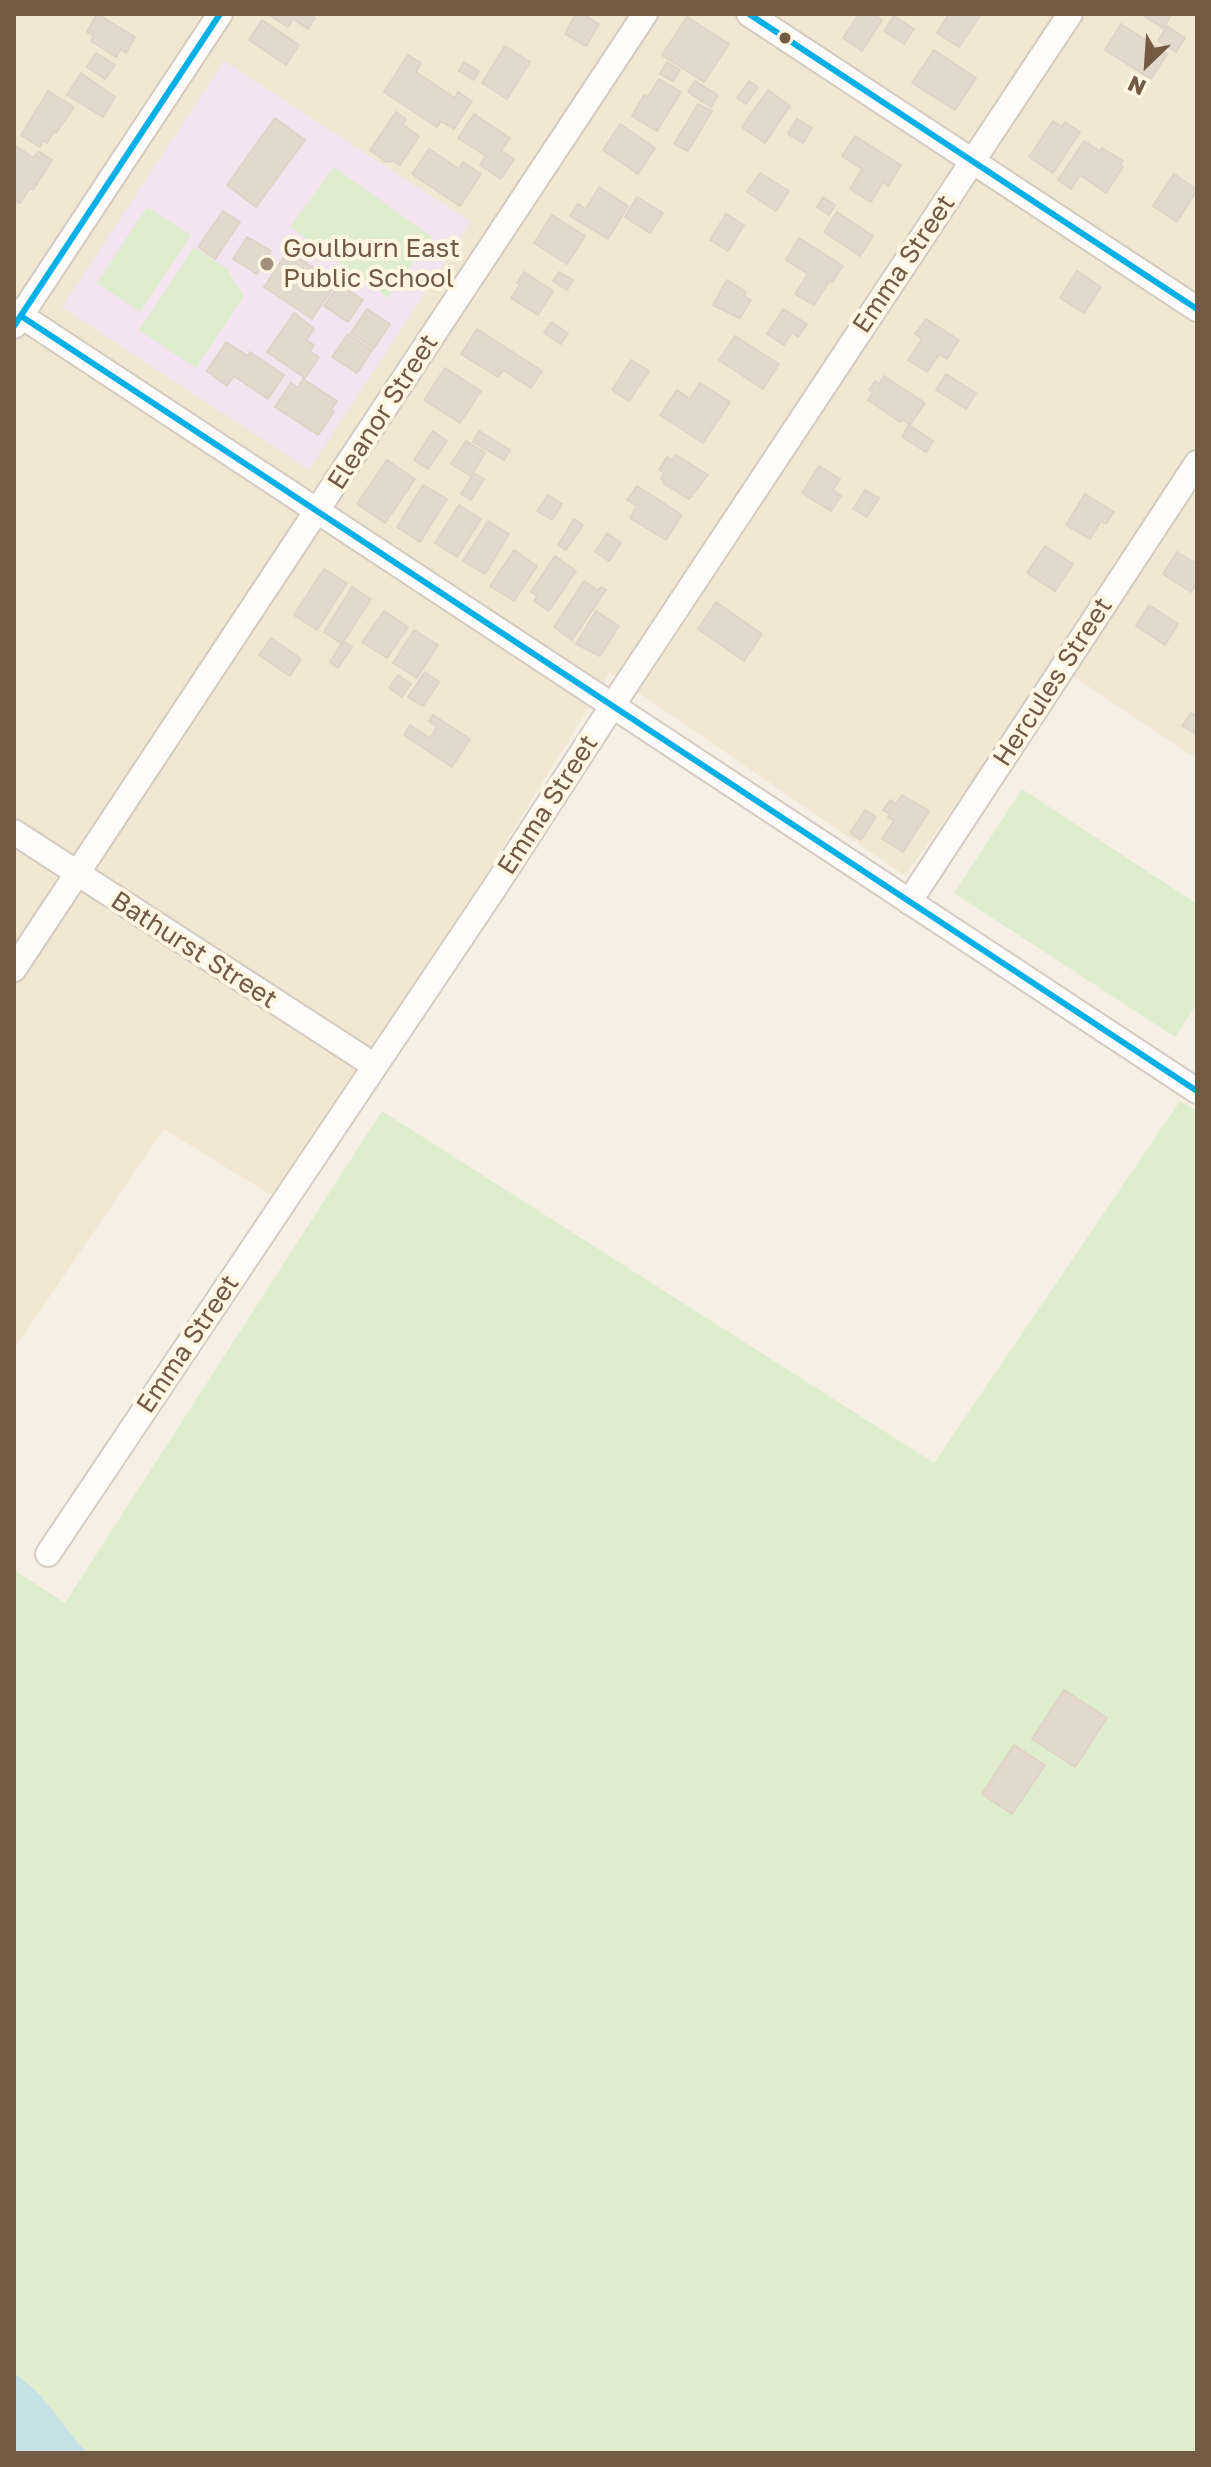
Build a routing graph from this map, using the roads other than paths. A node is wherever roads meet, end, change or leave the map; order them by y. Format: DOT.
graph roads {
  1 [pos="220,14"];
  2 [pos="645,14"];
  3 [pos="749,14"];
  4 [pos="1070,14"];
  5 [pos="972,161"];
  6 [pos="1197,309"];
  7 [pos="16,318"];
  8 [pos="1197,463"];
  9 [pos="318,510"];
  10 [pos="612,705"];
  11 [pos="14,832"];
  12 [pos="77,875"];
  13 [pos="909,902"];
  14 [pos="14,969"];
  15 [pos="375,1066"];
  16 [pos="1197,1091"];
  17 [pos="48,1554"];
  1 -- 7 [label="street"];
  2 -- 9 [label="street, Eleanor Street"];
  3 -- 5 [label="street"];
  4 -- 5 [label="street, Emma Street"];
  5 -- 6 [label="street"];
  5 -- 10 [label="street, Emma Street"];
  7 -- 9 [label="street"];
  8 -- 13 [label="street, Hercules Street"];
  9 -- 10 [label="street"];
  9 -- 12 [label="street, Eleanor Street"];
  10 -- 13 [label="street"];
  10 -- 15 [label="street, Emma Street"];
  11 -- 12 [label="street, Bathurst Street"];
  12 -- 14 [label="street, Eleanor Street"];
  12 -- 15 [label="street, Bathurst Street"];
  13 -- 16 [label="street"];
  15 -- 17 [label="street, Emma Street"];
}
